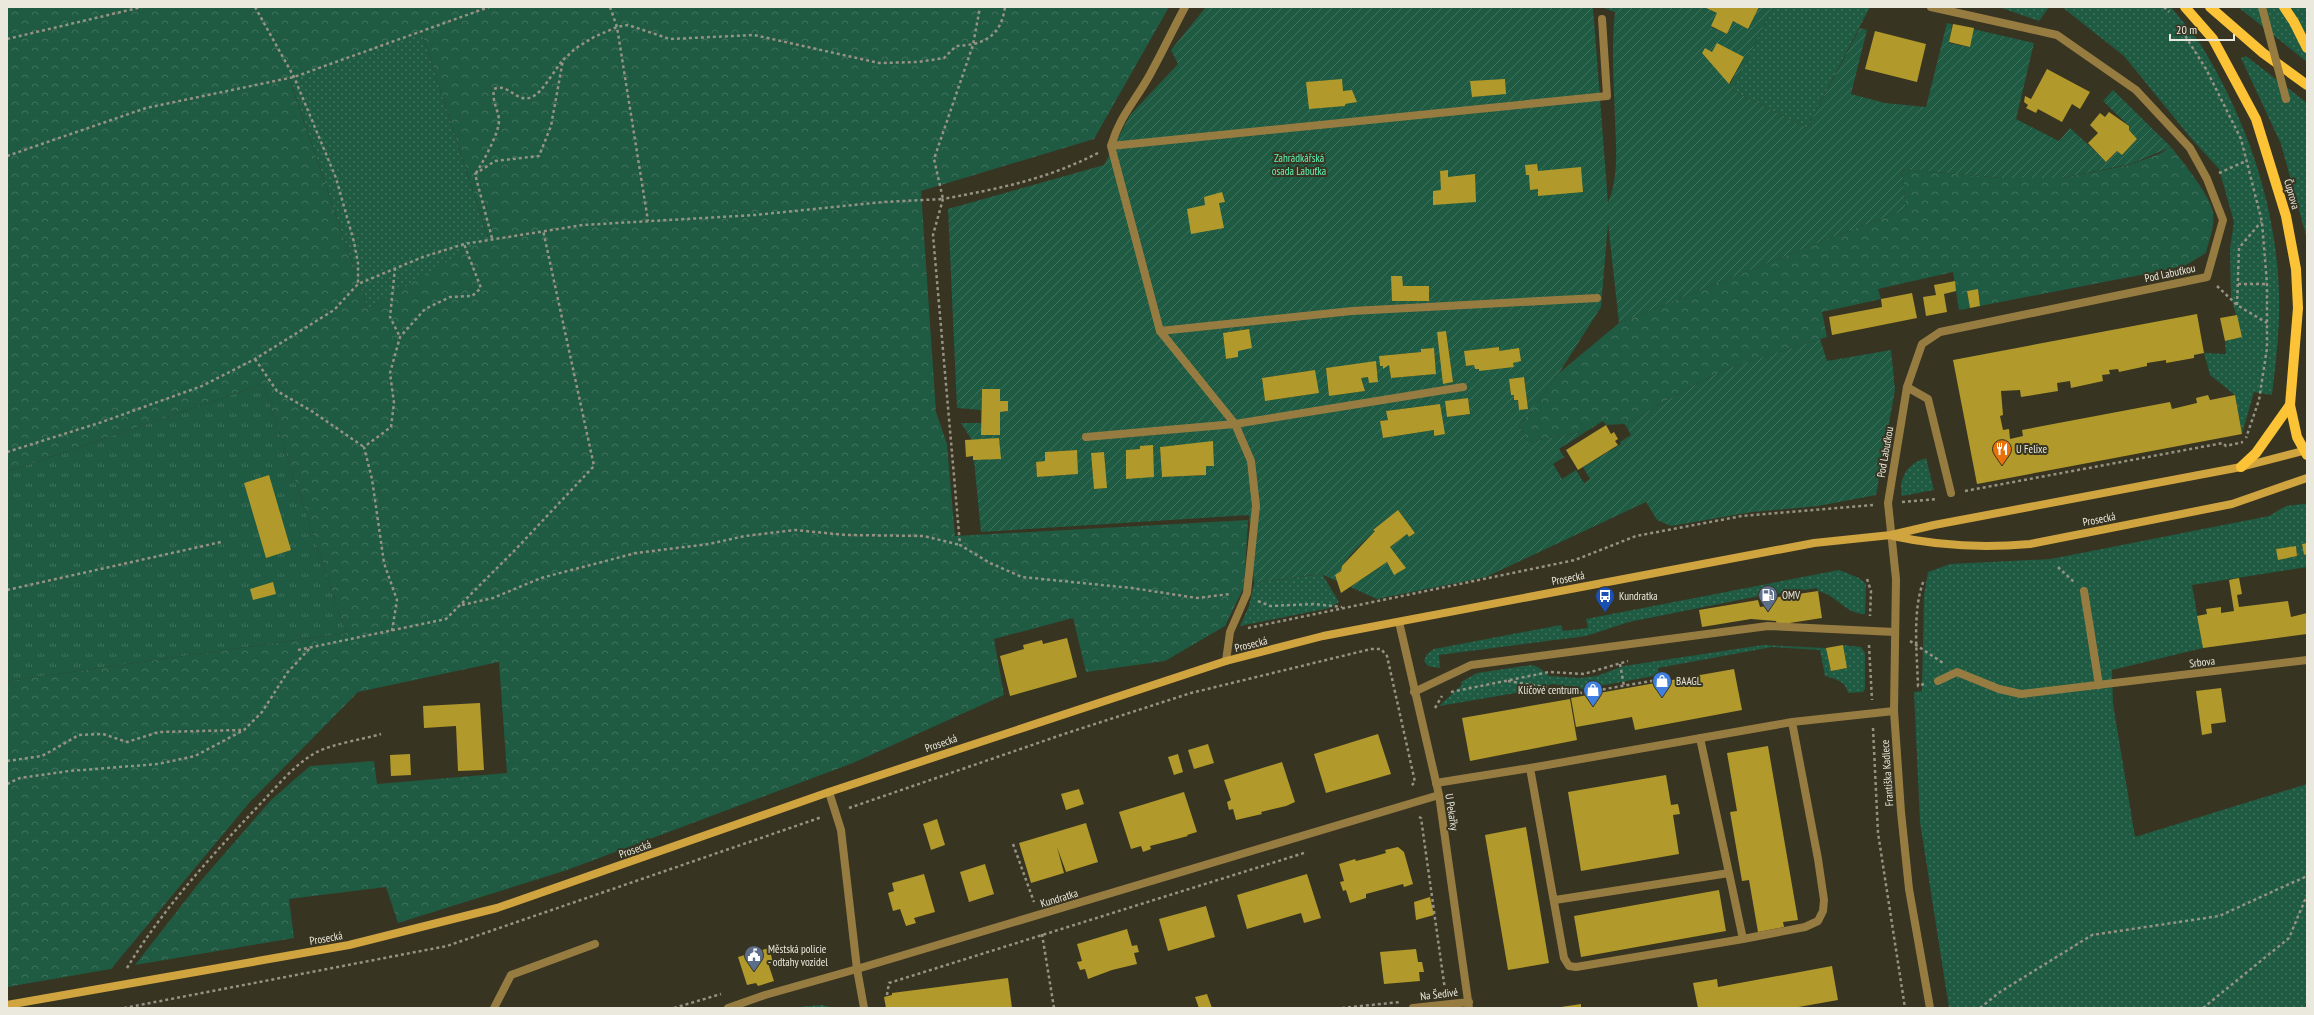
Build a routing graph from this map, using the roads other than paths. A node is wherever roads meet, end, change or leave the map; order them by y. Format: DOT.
graph roads {
  1 [pos="1185,7"];
  2 [pos="1931,7"];
  3 [pos="2185,7"];
  4 [pos="2210,7"];
  5 [pos="2220,7"];
  6 [pos="2262,7"];
  7 [pos="2284,7"];
  8 [pos="1602,19"];
  9 [pos="2307,48"];
  10 [pos="2263,53"];
  11 [pos="2307,85"];
  12 [pos="2286,99"];
  13 [pos="1111,146"];
  14 [pos="1597,298"];
  15 [pos="1160,331"];
  16 [pos="1463,387"];
  17 [pos="1907,387"];
  18 [pos="2290,405"];
  19 [pos="1235,424"];
  20 [pos="1086,437"];
  21 [pos="2306,452"];
  22 [pos="2241,467"];
  23 [pos="2307,478"];
  24 [pos="1950,493"];
  25 [pos="1891,535"];
  26 [pos="2084,591"];
  27 [pos="1399,622"];
  28 [pos="1895,632"];
  29 [pos="2307,660"];
  30 [pos="1226,661"];
  31 [pos="1938,681"];
  32 [pos="2099,685"];
  33 [pos="1414,692"];
  34 [pos="1894,711"];
  35 [pos="1792,722"];
  36 [pos="1700,738"];
  37 [pos="1530,768"];
  38 [pos="1436,783"];
  39 [pos="829,792"];
  40 [pos="1439,795"];
  41 [pos="1729,873"];
  42 [pos="1555,900"];
  43 [pos="1743,939"];
  44 [pos="595,944"];
  45 [pos="857,969"];
  46 [pos="7,1005"];
  47 [pos="1469,1005"];
  48 [pos="494,1008"];
  49 [pos="728,1008"];
  50 [pos="864,1008"];
  51 [pos="1413,1008"];
  52 [pos="1930,1008"];
  1 -- 13 [label="street"];
  2 -- 17 [label="street, Pod Labuťkou"];
  3 -- 18 [label="main road, Čuprova"];
  4 -- 10 [label="main road"];
  5 -- 10 [label="main road"];
  6 -- 12 [label="street, bridge"];
  7 -- 9 [label="main road"];
  8 -- 13 [label="street"];
  10 -- 11 [label="main road"];
  13 -- 15 [label="street"];
  14 -- 15 [label="street"];
  15 -- 19 [label="street"];
  16 -- 19 [label="street"];
  17 -- 24 [label="street"];
  17 -- 25 [label="street, Pod Labuťkou"];
  18 -- 21 [label="main road, Čuprova"];
  18 -- 22 [label="main road"];
  19 -- 20 [label="street"];
  19 -- 30 [label="street"];
  21 -- 22 [label="main road, Prosecká"];
  22 -- 25 [label="main road, Prosecká"];
  23 -- 25 [label="main road, Prosecká"];
  25 -- 27 [label="main road, Prosecká"];
  25 -- 28 [label="street, Františka Kadlece"];
  26 -- 32 [label="street"];
  27 -- 30 [label="main road, Prosecká"];
  27 -- 33 [label="street, U Pekařky"];
  28 -- 33 [label="street"];
  28 -- 34 [label="street, Františka Kadlece"];
  29 -- 32 [label="street, Srbova"];
  30 -- 39 [label="main road, Prosecká"];
  31 -- 32 [label="street, Srbova"];
  33 -- 38 [label="street, U Pekařky"];
  34 -- 35 [label="street"];
  34 -- 52 [label="street, Františka Kadlece"];
  35 -- 36 [label="street"];
  35 -- 43 [label="street"];
  36 -- 37 [label="street"];
  36 -- 41 [label="street"];
  37 -- 38 [label="street"];
  37 -- 42 [label="street"];
  38 -- 40 [label="street, U Pekařky"];
  39 -- 45 [label="street"];
  39 -- 46 [label="main road, Prosecká"];
  40 -- 45 [label="street, Kundratka"];
  40 -- 47 [label="street, U Pekařky"];
  41 -- 42 [label="street"];
  41 -- 43 [label="street"];
  42 -- 43 [label="street"];
  44 -- 48 [label="street"];
  45 -- 49 [label="street, Kundratka"];
  45 -- 50 [label="street"];
  47 -- 51 [label="street, Na Šedivé"];
}
